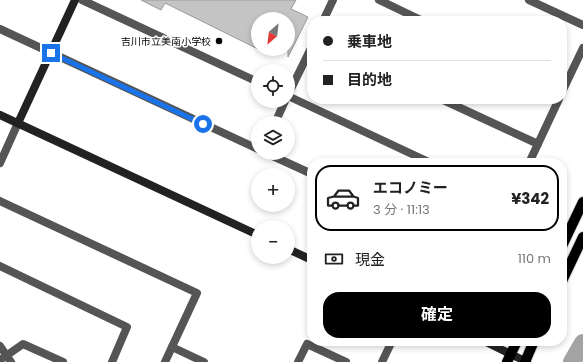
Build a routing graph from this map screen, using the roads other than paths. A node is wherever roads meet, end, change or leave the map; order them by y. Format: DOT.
graph roads {
  1 [pos="74,0"];
  2 [pos="82,0"];
  3 [pos="333,0"];
  4 [pos="379,0"];
  5 [pos="529,0"];
  6 [pos="394,3"];
  7 [pos="326,16"];
  8 [pos="415,16"];
  9 [pos="564,16"];
  10 [pos="567,18"];
  11 [pos="583,25"];
  12 [pos="0,29"];
  13 [pos="583,48"];
  14 [pos="51,53"];
  15 [pos="307,56"];
  16 [pos="251,79"];
  17 [pos="295,81"];
  18 [pos="567,81"];
  19 [pos="295,98"];
  20 [pos="452,104"];
  21 [pos="557,104"];
  22 [pos="0,115"];
  23 [pos="18,124"];
  24 [pos="538,144"];
  25 [pos="251,146"];
  26 [pos="420,158"];
  27 [pos="531,158"];
  28 [pos="281,160"];
  29 [pos="0,163"];
  30 [pos="307,172"];
  31 [pos="0,201"];
  32 [pos="583,202"];
  33 [pos="251,232"];
  34 [pos="567,236"];
  35 [pos="583,237"];
  36 [pos="295,252"];
  37 [pos="307,258"];
  38 [pos="0,266"];
  39 [pos="567,271"];
  40 [pos="307,344"];
  41 [pos="0,346"];
  42 [pos="311,346"];
  43 [pos="390,346"];
  44 [pos="491,346"];
  45 [pos="515,346"];
  46 [pos="532,346"];
  47 [pos="172,347"];
  48 [pos="509,358"];
  49 [pos="6,359"];
  50 [pos="63,362"];
  51 [pos="112,362"];
  52 [pos="165,362"];
  53 [pos="204,362"];
  54 [pos="298,362"];
  55 [pos="346,362"];
  56 [pos="382,362"];
  57 [pos="526,362"];
  1 -- 14 [label="street"];
  2 -- 16 [label="street"];
  3 -- 7 [label="street"];
  4 -- 6 [label="street"];
  5 -- 9 [label="street"];
  6 -- 8 [label="street"];
  10 -- 11 [label="street"];
  12 -- 14 [label="street"];
  13 -- 18 [label="street"];
  14 -- 23 [label="street"];
  14 -- 25 [label="street"];
  15 -- 17 [label="street"];
  19 -- 26 [label="street"];
  20 -- 24 [label="street"];
  21 -- 24 [label="street"];
  22 -- 23 [label="street"];
  23 -- 29 [label="street"];
  23 -- 33 [label="street"];
  24 -- 27 [label="street"];
  28 -- 30 [label="street"];
  31 -- 47 [label="street"];
  32 -- 34 [label="main road"];
  35 -- 39 [label="main road"];
  36 -- 37 [label="street"];
  38 -- 51 [label="street"];
  40 -- 54 [label="street"];
  41 -- 49 [label="street"];
  42 -- 55 [label="street"];
  43 -- 56 [label="street"];
  44 -- 48 [label="street"];
  45 -- 48 [label="main road"];
  46 -- 57 [label="main road"];
  47 -- 52 [label="street"];
  47 -- 53 [label="street"];
  48 -- 57 [label="street"];
  49 -- 50 [label="street"];
}
